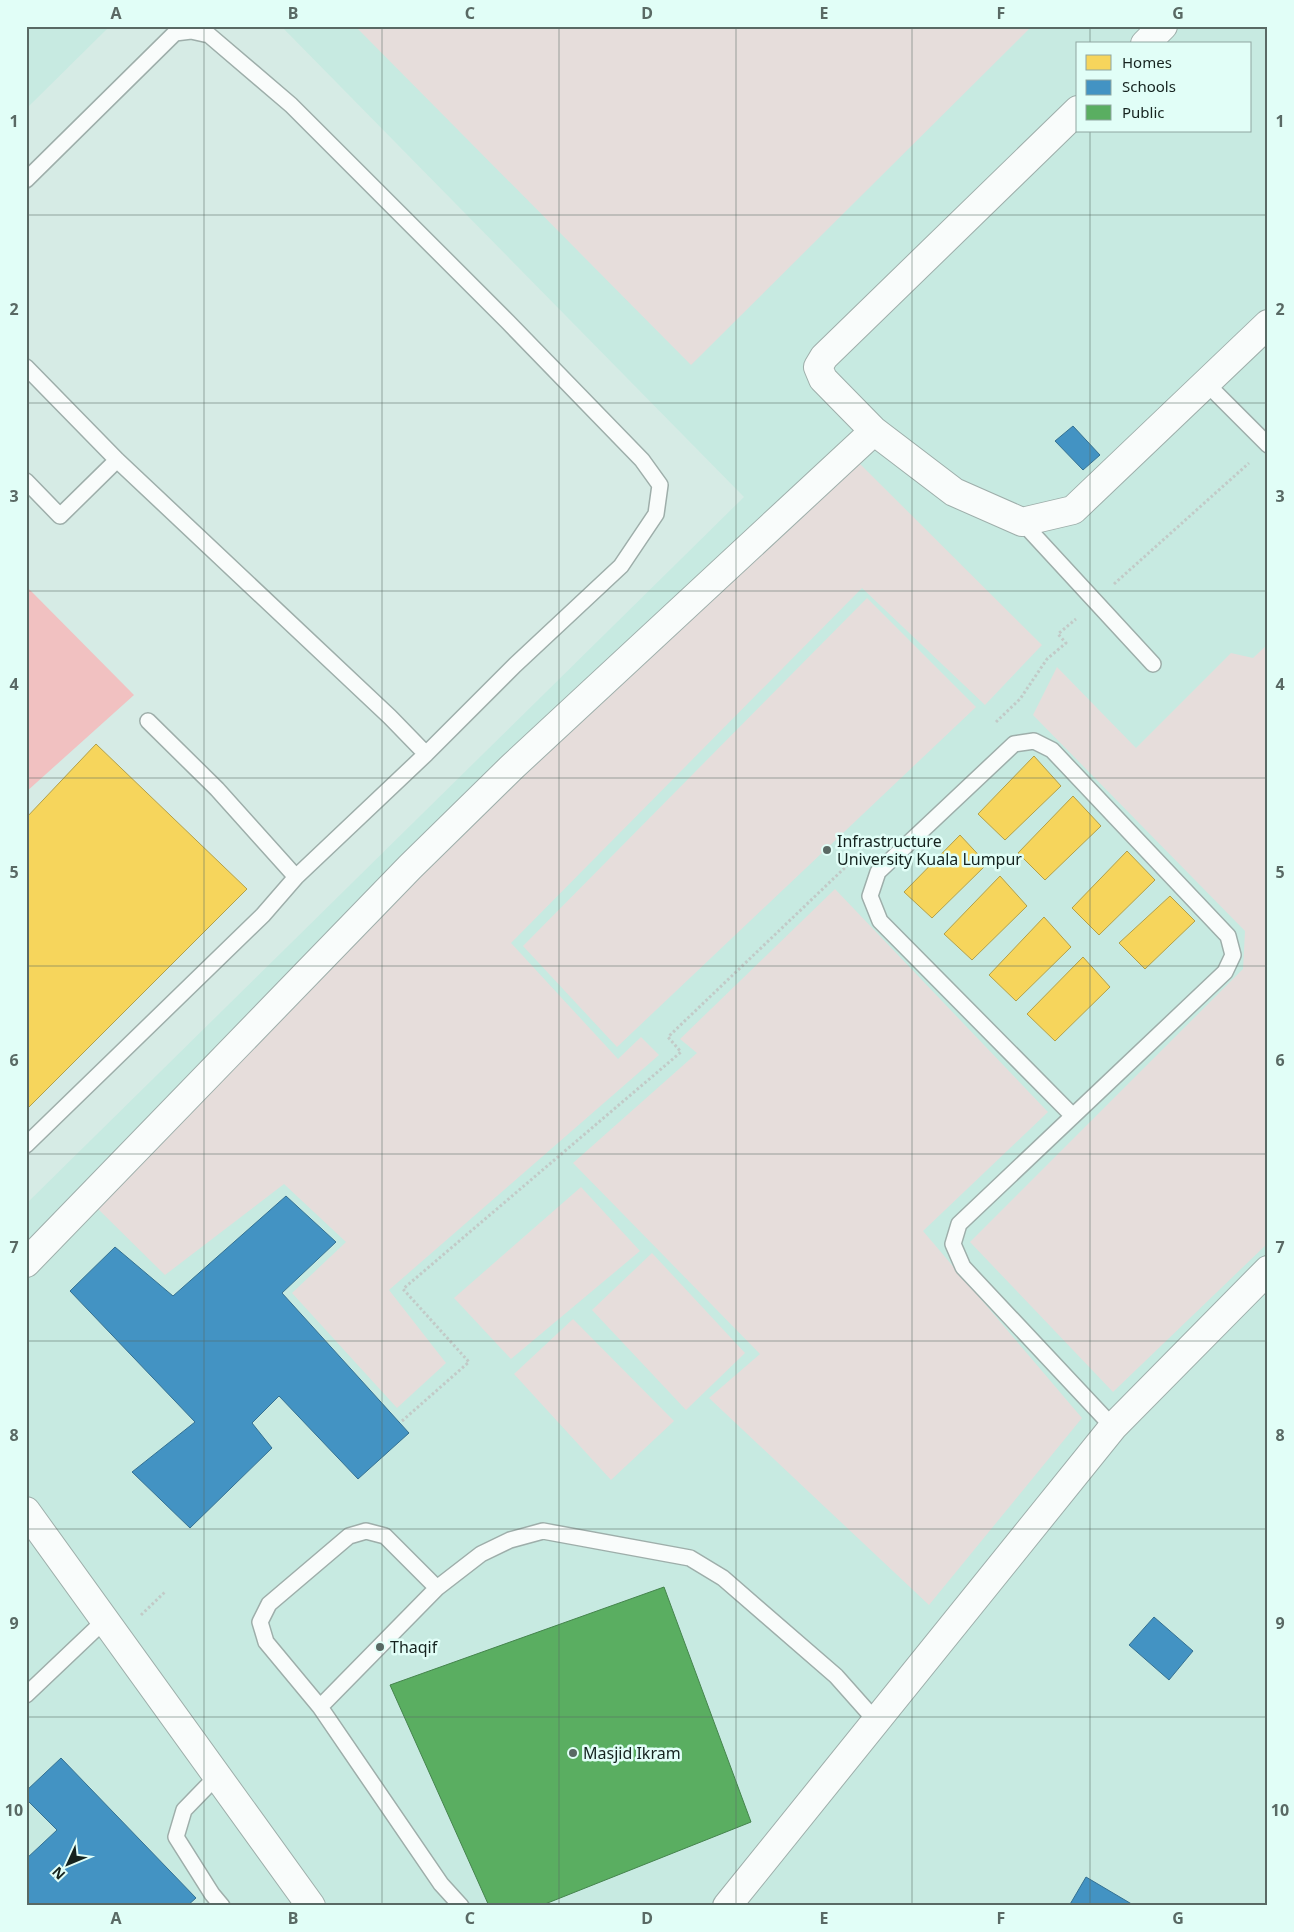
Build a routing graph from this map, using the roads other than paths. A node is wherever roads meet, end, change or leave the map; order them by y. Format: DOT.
graph roads {
  1 [pos="1164,26"];
  2 [pos="1148,42"];
  3 [pos="1076,112"];
  4 [pos="26,180"];
  5 [pos="1268,324"];
  6 [pos="26,368"];
  7 [pos="1206,383"];
  8 [pos="874,431"];
  9 [pos="1268,446"];
  10 [pos="116,460"];
  11 [pos="26,481"];
  12 [pos="1022,522"];
  13 [pos="1154,664"];
  14 [pos="148,721"];
  15 [pos="426,754"];
  16 [pos="296,876"];
  17 [pos="1073,1116"];
  18 [pos="26,1146"];
  19 [pos="26,1263"];
  20 [pos="1268,1270"];
  21 [pos="1113,1427"];
  22 [pos="26,1511"];
  23 [pos="437,1588"];
  24 [pos="105,1620"];
  25 [pos="26,1695"];
  26 [pos="320,1707"];
  27 [pos="876,1722"];
  28 [pos="217,1776"];
  29 [pos="222,1906"];
  30 [pos="311,1906"];
  31 [pos="461,1906"];
  32 [pos="727,1906"];
  1 -- 2 [label="street"];
  3 -- 8 [label="street"];
  4 -- 15 [label="lane"];
  5 -- 7 [label="street"];
  6 -- 10 [label="lane"];
  7 -- 9 [label="lane"];
  7 -- 12 [label="street"];
  8 -- 12 [label="street"];
  8 -- 19 [label="street"];
  10 -- 11 [label="lane"];
  10 -- 15 [label="lane"];
  12 -- 13 [label="lane"];
  14 -- 16 [label="lane"];
  15 -- 16 [label="lane"];
  16 -- 18 [label="lane"];
  17 -- 17 [label="lane"];
  17 -- 21 [label="lane"];
  20 -- 21 [label="street"];
  21 -- 27 [label="street"];
  22 -- 24 [label="street"];
  23 -- 26 [label="lane"];
  23 -- 26 [label="lane"];
  23 -- 27 [label="lane"];
  24 -- 25 [label="lane"];
  24 -- 28 [label="street"];
  26 -- 31 [label="lane"];
  27 -- 32 [label="street"];
  28 -- 29 [label="lane"];
  28 -- 30 [label="street"];
}
